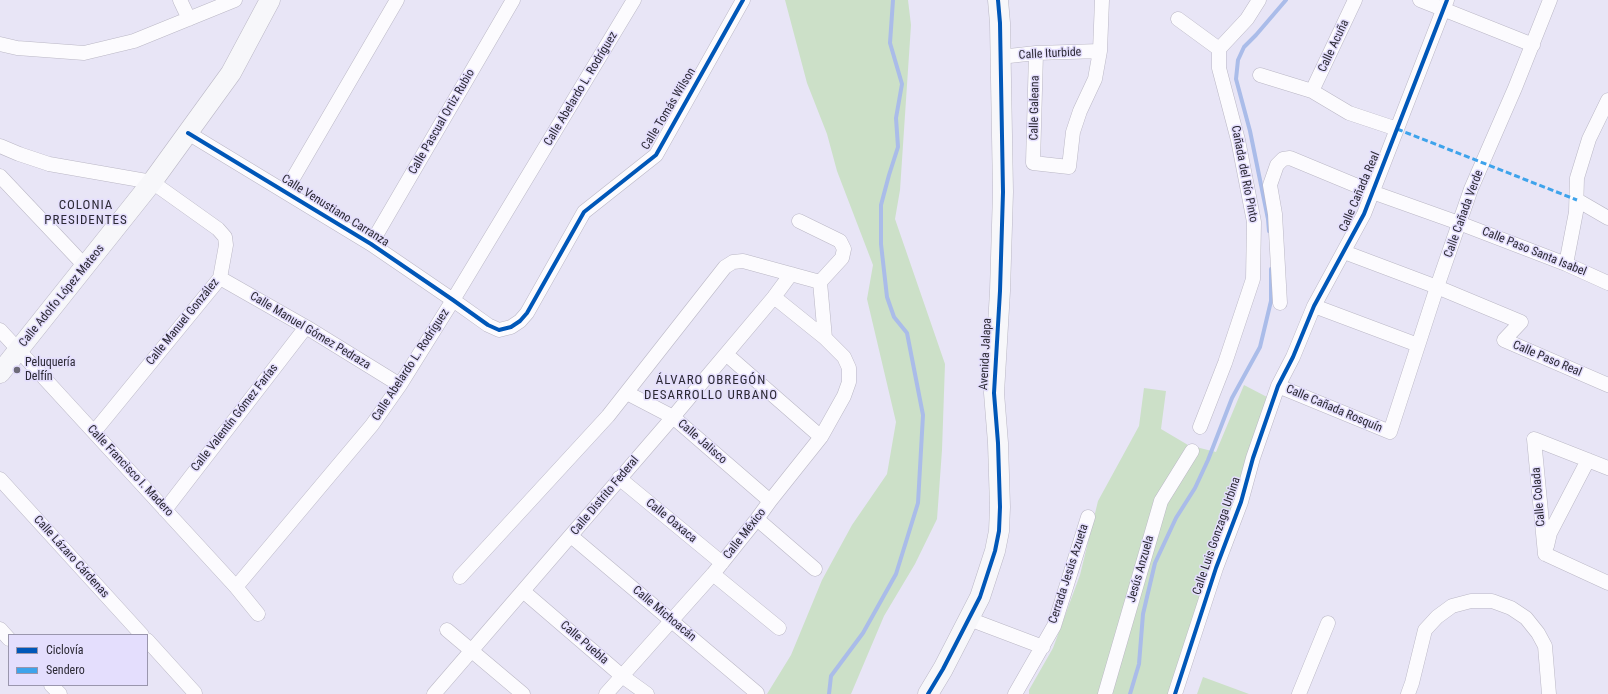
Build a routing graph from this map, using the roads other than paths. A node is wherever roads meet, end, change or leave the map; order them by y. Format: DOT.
graph roads {
  1 [pos="180,0"];
  2 [pos="235,0"];
  3 [pos="270,0"];
  4 [pos="397,0"];
  5 [pos="513,0"];
  6 [pos="634,0"];
  7 [pos="743,0"];
  8 [pos="998,0"];
  9 [pos="1102,0"];
  10 [pos="1259,0"];
  11 [pos="1355,0"];
  12 [pos="1420,0"];
  13 [pos="1550,0"];
  14 [pos="1446,4"];
  15 [pos="1178,18"];
  16 [pos="189,19"];
  17 [pos="0,44"];
  18 [pos="1533,45"];
  19 [pos="1219,49"];
  20 [pos="1100,51"];
  21 [pos="1036,53"];
  22 [pos="1000,57"];
  23 [pos="1260,75"];
  24 [pos="1312,91"];
  25 [pos="1608,102"];
  26 [pos="1397,129"];
  27 [pos="188,133"];
  28 [pos="0,146"];
  29 [pos="0,176"];
  30 [pos="152,182"];
  31 [pos="285,192"];
  32 [pos="1372,192"];
  33 [pos="1577,200"];
  34 [pos="1608,218"];
  35 [pos="799,221"];
  36 [pos="1459,223"];
  37 [pos="370,244"];
  38 [pos="1344,252"];
  39 [pos="1566,264"];
  40 [pos="85,266"];
  41 [pos="791,274"];
  42 [pos="220,278"];
  43 [pos="820,282"];
  44 [pos="1608,283"];
  45 [pos="1437,286"];
  46 [pos="774,297"];
  47 [pos="453,300"];
  48 [pos="1280,303"];
  49 [pos="1314,306"];
  50 [pos="306,327"];
  51 [pos="511,327"];
  52 [pos="0,330"];
  53 [pos="825,338"];
  54 [pos="1418,345"];
  55 [pos="18,350"];
  56 [pos="726,354"];
  57 [pos="0,373"];
  58 [pos="400,385"];
  59 [pos="1608,385"];
  60 [pos="1278,386"];
  61 [pos="627,393"];
  62 [pos="673,417"];
  63 [pos="1200,427"];
  64 [pos="94,432"];
  65 [pos="1390,432"];
  66 [pos="822,437"];
  67 [pos="1192,451"];
  68 [pos="1588,460"];
  69 [pos="1608,468"];
  70 [pos="619,478"];
  71 [pos="0,479"];
  72 [pos="770,501"];
  73 [pos="165,510"];
  74 [pos="1088,517"];
  75 [pos="757,519"];
  76 [pos="571,536"];
  77 [pos="1545,554"];
  78 [pos="722,563"];
  79 [pos="815,569"];
  80 [pos="713,574"];
  81 [pos="460,577"];
  82 [pos="1606,578"];
  83 [pos="236,587"];
  84 [pos="523,591"];
  85 [pos="258,614"];
  86 [pos="969,619"];
  87 [pos="672,621"];
  88 [pos="1328,623"];
  89 [pos="779,628"];
  90 [pos="0,629"];
  91 [pos="446,630"];
  92 [pos="141,634"];
  93 [pos="8,638"];
  94 [pos="148,641"];
  95 [pos="1043,647"];
  96 [pos="472,651"];
  97 [pos="622,676"];
  98 [pos="52,686"];
  99 [pos="758,692"];
  100 [pos="195,693"];
  101 [pos="60,694"];
  102 [pos="434,694"];
  103 [pos="523,694"];
  104 [pos="606,694"];
  105 [pos="647,694"];
  106 [pos="928,694"];
  107 [pos="1015,694"];
  108 [pos="1105,694"];
  109 [pos="1175,694"];
  110 [pos="1299,694"];
  111 [pos="1408,694"];
  112 [pos="1549,694"];
  1 -- 16 [label="street"];
  2 -- 16 [label="street"];
  3 -- 27 [label="street, Calle Adolfo López Mateos"];
  4 -- 31 [label="street"];
  5 -- 37 [label="street, Calle Pascual Ortiz Rubio"];
  6 -- 47 [label="street, Calle Abelardo L. Rodríguez"];
  7 -- 51 [label="street, Calle Tomás Wilson"];
  8 -- 22 [label="street, Avenida Jalapa"];
  9 -- 20 [label="street"];
  10 -- 19 [label="street"];
  11 -- 24 [label="street, Calle Acuña"];
  12 -- 14 [label="street"];
  13 -- 18 [label="street, Calle Cañada Verde"];
  14 -- 18 [label="street"];
  14 -- 26 [label="street, Calle Cañada Real"];
  15 -- 19 [label="street"];
  16 -- 17 [label="street"];
  18 -- 36 [label="street, Calle Cañada Verde"];
  19 -- 63 [label="street, Cañada del Río Pinto"];
  20 -- 21 [label="street, Calle Iturbide"];
  20 -- 21 [label="street, Calle Galeana"];
  21 -- 22 [label="street, Calle Iturbide"];
  22 -- 86 [label="street, Avenida Jalapa"];
  23 -- 24 [label="street"];
  24 -- 26 [label="street"];
  25 -- 33 [label="street"];
  26 -- 32 [label="street, Calle Cañada Real"];
  27 -- 30 [label="street, Calle Adolfo López Mateos"];
  27 -- 31 [label="street, Calle Venustiano Carranza"];
  28 -- 30 [label="street"];
  29 -- 40 [label="street"];
  30 -- 40 [label="street, Calle Adolfo López Mateos"];
  30 -- 42 [label="street, Calle Manuel González"];
  31 -- 37 [label="street, Calle Venustiano Carranza"];
  32 -- 36 [label="street, Calle Paso Santa Isabel"];
  32 -- 38 [label="street, Calle Cañada Real"];
  32 -- 48 [label="street, Calle Paso Santa Isabel"];
  33 -- 34 [label="street"];
  33 -- 39 [label="street"];
  35 -- 43 [label="street"];
  36 -- 39 [label="street, Calle Paso Santa Isabel"];
  36 -- 45 [label="street, Calle Cañada Verde"];
  37 -- 47 [label="street, Calle Venustiano Carranza"];
  38 -- 45 [label="street"];
  38 -- 49 [label="street, Calle Cañada Real"];
  39 -- 44 [label="street, Calle Paso Santa Isabel"];
  40 -- 55 [label="street, Calle Adolfo López Mateos"];
  41 -- 43 [label="street"];
  41 -- 46 [label="street, Calle Distrito Federal"];
  41 -- 61 [label="street"];
  42 -- 50 [label="street, Calle Manuel Gómez Pedraza"];
  42 -- 64 [label="street, Calle Manuel González"];
  43 -- 53 [label="street"];
  45 -- 54 [label="street, Calle Cañada Verde"];
  45 -- 59 [label="street, Calle Paso Real"];
  46 -- 53 [label="street"];
  46 -- 56 [label="street, Calle Distrito Federal"];
  47 -- 51 [label="street, Calle Venustiano Carranza"];
  47 -- 58 [label="street, Calle Abelardo L. Rodríguez"];
  49 -- 54 [label="street"];
  49 -- 60 [label="street, Calle Cañada Real"];
  50 -- 58 [label="street, Calle Manuel Gómez Pedraza"];
  50 -- 73 [label="street, Calle Valentín Gómez Farías"];
  52 -- 55 [label="street, Calle Francisco I. Madero"];
  53 -- 66 [label="street, Calle México"];
  54 -- 65 [label="street, Calle Cañada Verde"];
  55 -- 57 [label="street, Calle Adolfo López Mateos"];
  55 -- 64 [label="street, Calle Francisco I. Madero"];
  56 -- 62 [label="street, Calle Distrito Federal"];
  56 -- 66 [label="street"];
  58 -- 83 [label="street, Calle Abelardo L. Rodríguez"];
  60 -- 65 [label="street, Calle Cañada Rosquín"];
  60 -- 109 [label="street, Calle Luis Gonzaga Urbina"];
  61 -- 62 [label="street, Calle Jalisco"];
  61 -- 81 [label="street"];
  62 -- 70 [label="street, Calle Distrito Federal"];
  62 -- 72 [label="street, Calle Jalisco"];
  64 -- 73 [label="street, Calle Francisco I. Madero"];
  66 -- 72 [label="street, Calle México"];
  67 -- 108 [label="street, Jesús Anzuela"];
  68 -- 69 [label="street"];
  68 -- 77 [label="street"];
  68 -- 77 [label="street, Calle Colada"];
  70 -- 76 [label="street, Calle Distrito Federal"];
  70 -- 78 [label="street, Calle Oaxaca"];
  71 -- 92 [label="street, Calle Lázaro Cárdenas"];
  72 -- 75 [label="street, Calle México"];
  73 -- 83 [label="street, Calle Francisco I. Madero"];
  74 -- 95 [label="street, Cerrada Jesús Azueta"];
  75 -- 78 [label="street, Calle México"];
  75 -- 79 [label="street"];
  76 -- 84 [label="street, Calle Distrito Federal"];
  76 -- 87 [label="street, Calle Michoacán"];
  77 -- 82 [label="street"];
  78 -- 80 [label="street, Calle México"];
  80 -- 87 [label="street, Calle México"];
  80 -- 89 [label="street"];
  83 -- 85 [label="street, Calle Francisco I. Madero"];
  84 -- 96 [label="street, Calle Distrito Federal"];
  84 -- 97 [label="street, Calle Puebla"];
  86 -- 95 [label="street"];
  86 -- 106 [label="street, Avenida Jalapa"];
  87 -- 97 [label="street, Calle México"];
  87 -- 99 [label="street, Calle Michoacán"];
  88 -- 110 [label="street"];
  90 -- 93 [label="street"];
  91 -- 96 [label="street"];
  94 -- 100 [label="street"];
  95 -- 107 [label="street, Cerrada Jesús Azueta"];
  96 -- 102 [label="street, Calle Distrito Federal"];
  96 -- 103 [label="street"];
  97 -- 104 [label="street, Calle México"];
  97 -- 105 [label="street, Calle Puebla"];
  98 -- 101 [label="street"];
  111 -- 112 [label="street"];
}
